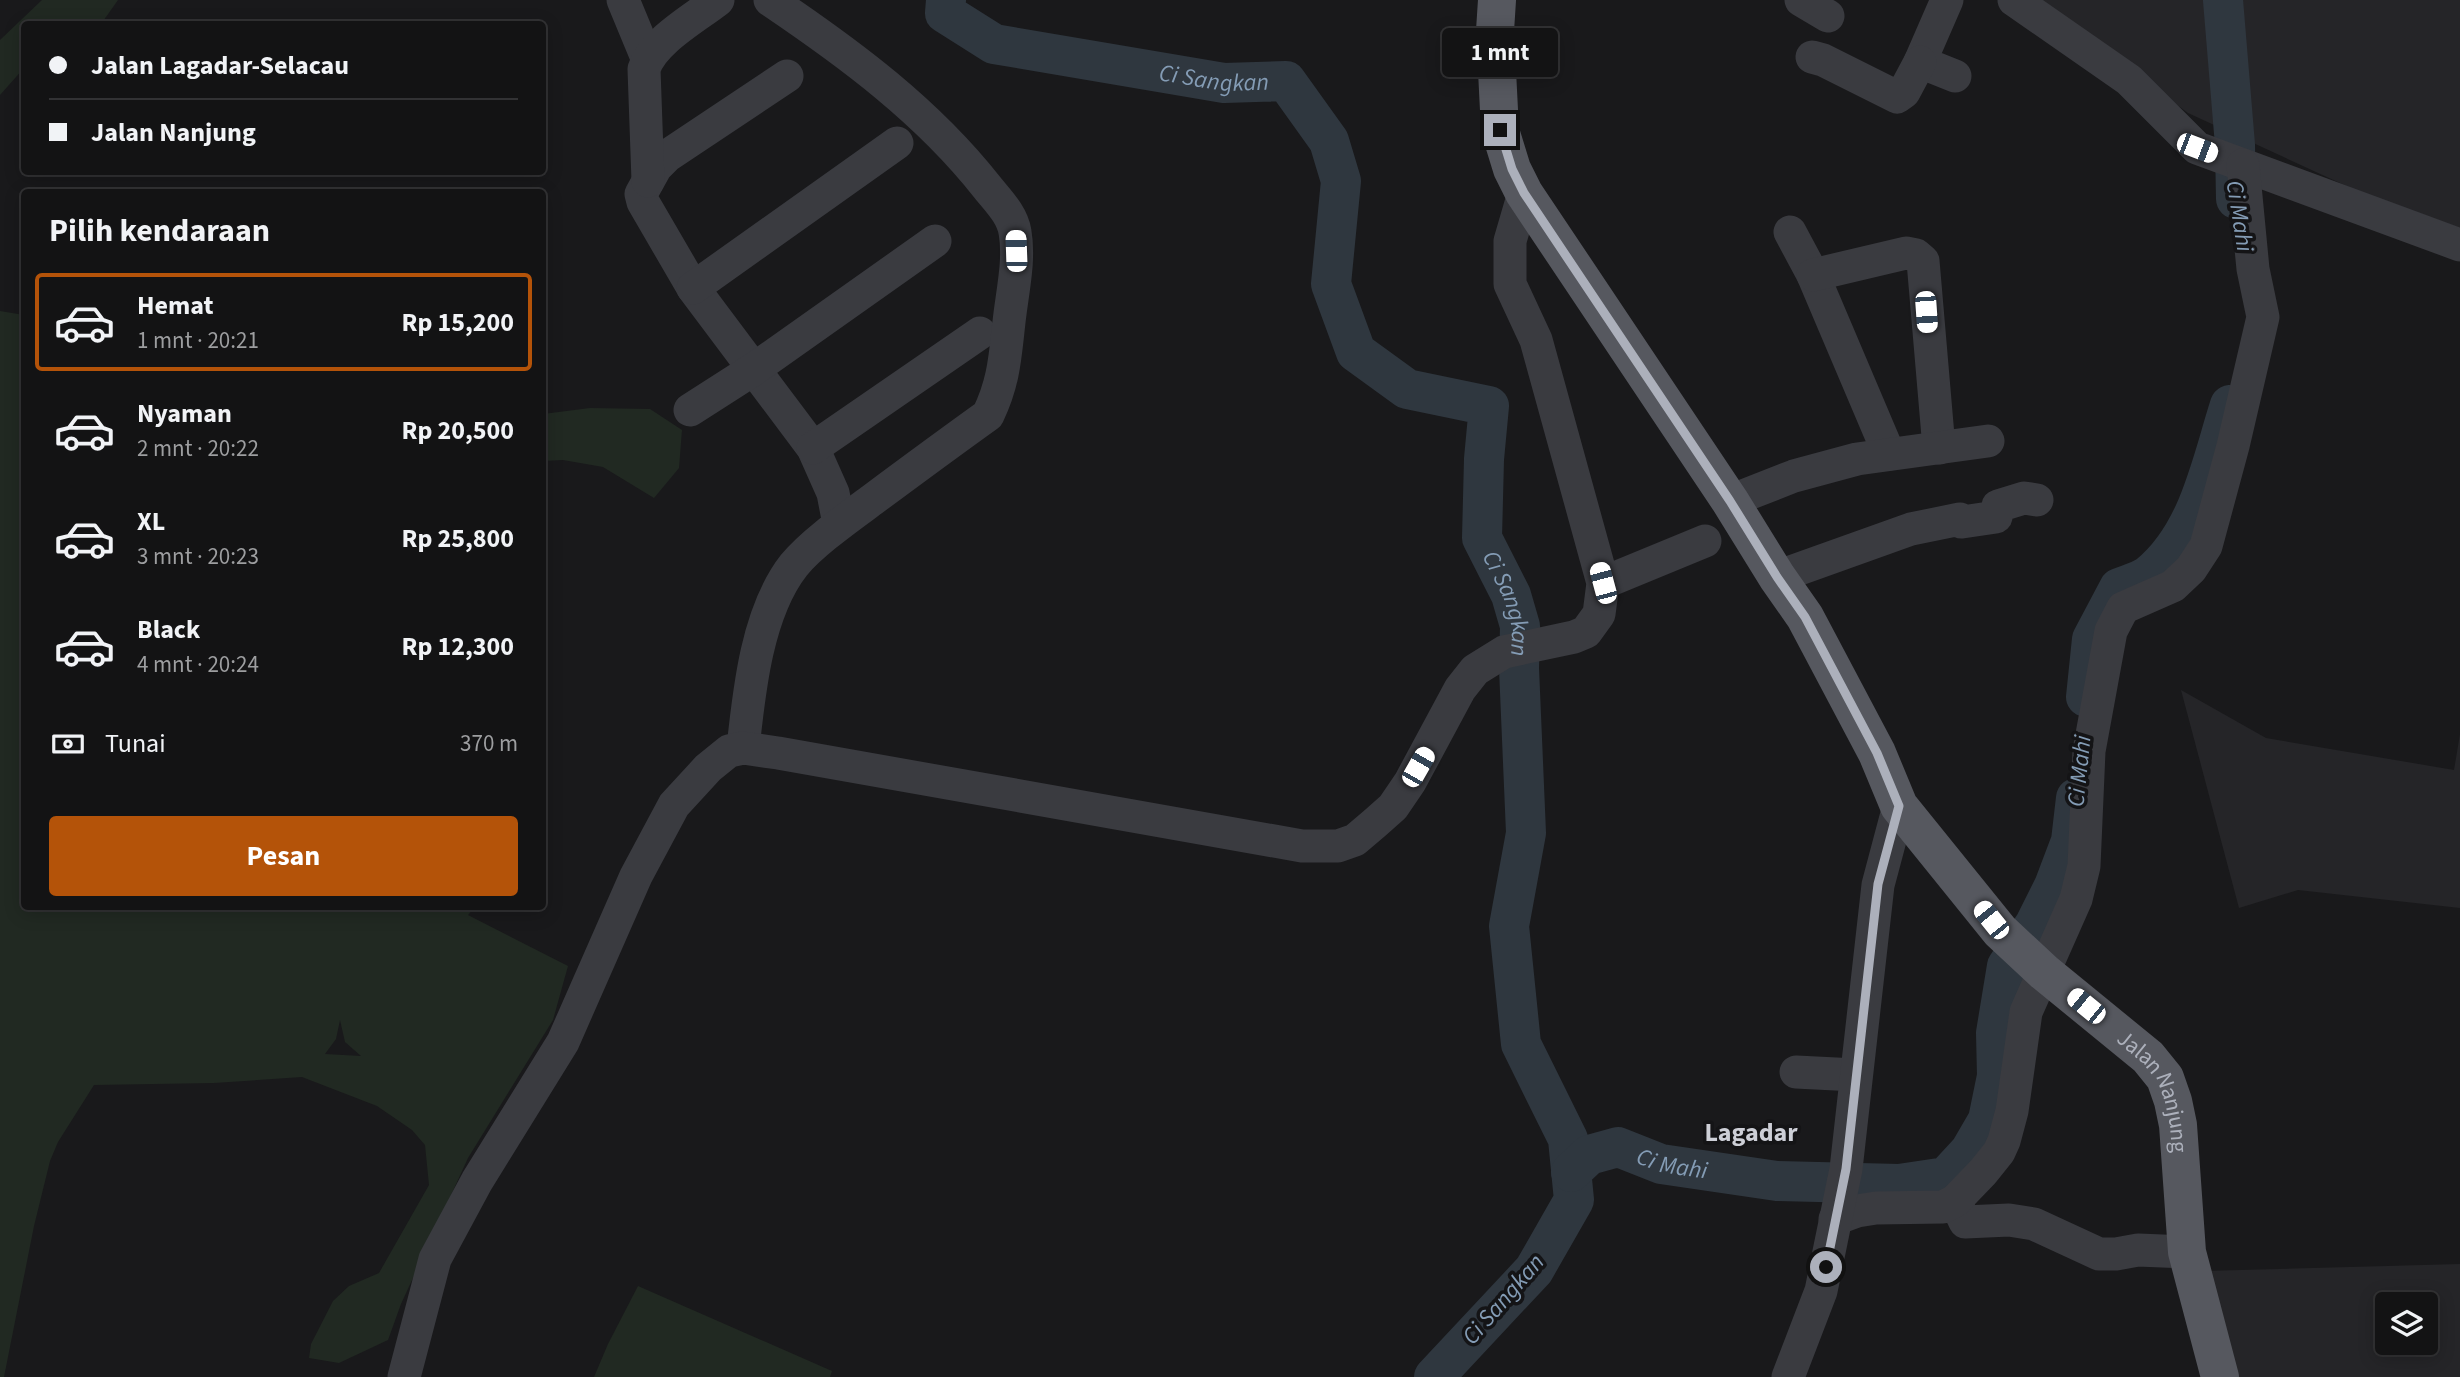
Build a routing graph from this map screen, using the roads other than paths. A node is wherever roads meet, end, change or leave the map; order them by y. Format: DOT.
graph roads {
  1 [pos="623,0"];
  2 [pos="718,0"];
  3 [pos="770,0"];
  4 [pos="1497,0"];
  5 [pos="1947,0"];
  6 [pos="2014,0"];
  7 [pos="1812,57"];
  8 [pos="648,58"];
  9 [pos="1920,62"];
  10 [pos="787,76"];
  11 [pos="1955,76"];
  12 [pos="897,142"];
  13 [pos="2241,164"];
  14 [pos="648,181"];
  15 [pos="1524,193"];
  16 [pos="1790,232"];
  17 [pos="935,241"];
  18 [pos="2460,245"];
  19 [pos="1813,275"];
  20 [pos="693,288"];
  21 [pos="980,333"];
  22 [pos="754,369"];
  23 [pos="691,410"];
  24 [pos="1988,442"];
  25 [pos="813,448"];
  26 [pos="1939,448"];
  27 [pos="1888,454"];
  28 [pos="2037,500"];
  29 [pos="1730,501"];
  30 [pos="839,524"];
  31 [pos="1704,541"];
  32 [pos="1777,577"];
  33 [pos="1603,583"];
  34 [pos="743,748"];
  35 [pos="1899,806"];
  36 [pos="2022,952"];
  37 [pos="1796,1072"];
  38 [pos="1856,1075"];
  39 [pos="1840,1193"];
  40 [pos="1955,1201"];
  41 [pos="2186,1252"];
  42 [pos="404,1377"];
  43 [pos="1788,1377"];
  44 [pos="2220,1377"];
  1 -- 8 [label="street"];
  2 -- 8 [label="street"];
  3 -- 30 [label="street"];
  4 -- 15 [label="main road, Jalan Nanjung"];
  5 -- 9 [label="street"];
  6 -- 13 [label="street"];
  7 -- 9 [label="street"];
  8 -- 14 [label="street"];
  9 -- 11 [label="street"];
  10 -- 14 [label="street"];
  12 -- 20 [label="street"];
  13 -- 18 [label="street"];
  13 -- 36 [label="street"];
  14 -- 20 [label="street"];
  15 -- 29 [label="main road, Jalan Nanjung"];
  15 -- 33 [label="street"];
  16 -- 19 [label="street"];
  17 -- 22 [label="street"];
  19 -- 26 [label="street"];
  19 -- 27 [label="street"];
  20 -- 22 [label="street"];
  21 -- 25 [label="street"];
  22 -- 23 [label="street"];
  22 -- 25 [label="street"];
  24 -- 26 [label="street"];
  25 -- 30 [label="street"];
  26 -- 27 [label="street"];
  27 -- 29 [label="street"];
  28 -- 32 [label="street"];
  29 -- 32 [label="main road, Jalan Nanjung"];
  30 -- 34 [label="street"];
  31 -- 33 [label="street"];
  32 -- 35 [label="main road, Jalan Nanjung"];
  33 -- 34 [label="street"];
  34 -- 42 [label="street"];
  35 -- 36 [label="main road, Jalan Nanjung"];
  35 -- 38 [label="street"];
  36 -- 40 [label="street"];
  36 -- 41 [label="main road, Jalan Nanjung"];
  37 -- 38 [label="street"];
  38 -- 39 [label="street"];
  39 -- 40 [label="street"];
  39 -- 43 [label="street"];
  40 -- 41 [label="street"];
  41 -- 44 [label="main road, Jalan Nanjung"];
}
